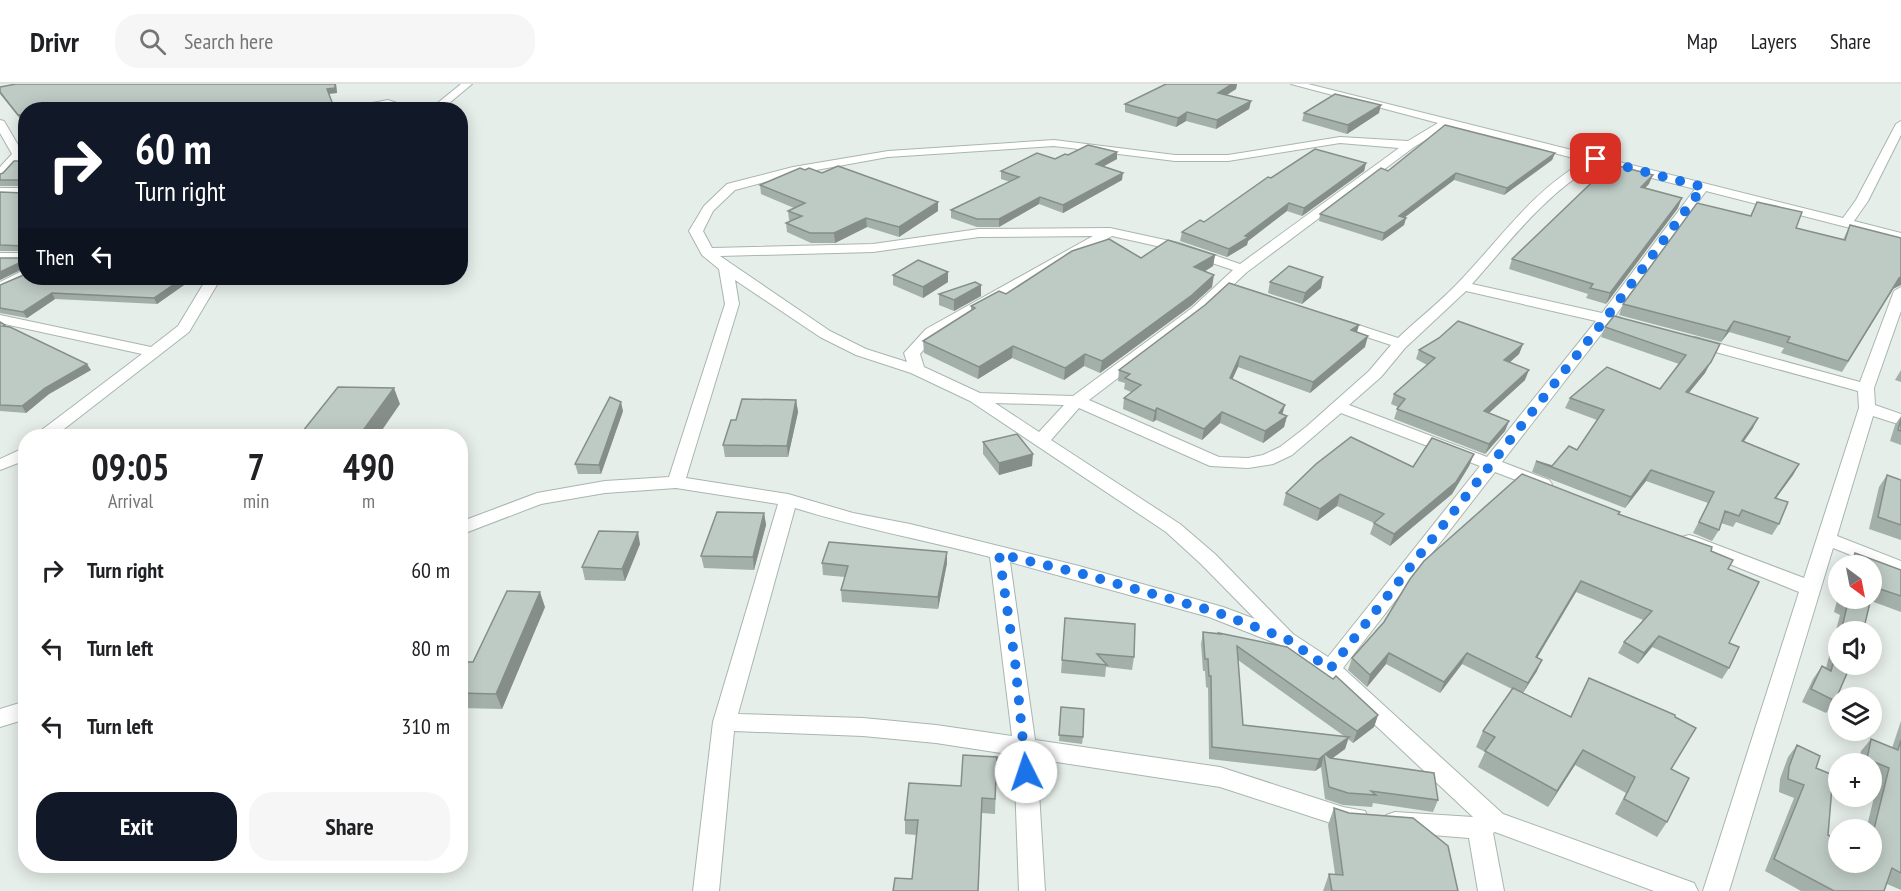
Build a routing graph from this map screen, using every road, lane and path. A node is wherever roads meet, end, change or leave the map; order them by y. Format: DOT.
graph roads {
  1 [pos="467,84"];
  2 [pos="1296,84"];
  3 [pos="1324,87"];
  4 [pos="444,102"];
  5 [pos="1448,122"];
  6 [pos="0,123"];
  7 [pos="1901,124"];
  8 [pos="1410,145"];
  9 [pos="18,148"];
  10 [pos="18,158"];
  11 [pos="1596,159"];
  12 [pos="0,174"];
  13 [pos="1703,187"];
  14 [pos="0,192"];
  15 [pos="18,192"];
  16 [pos="1846,223"];
  17 [pos="1110,232"];
  18 [pos="1901,237"];
  19 [pos="707,252"];
  20 [pos="0,257"];
  21 [pos="18,257"];
  22 [pos="726,268"];
  23 [pos="1242,269"];
  24 [pos="18,278"];
  25 [pos="210,285"];
  26 [pos="1224,285"];
  27 [pos="1463,286"];
  28 [pos="0,288"];
  29 [pos="1246,292"];
  30 [pos="1900,298"];
  31 [pos="1323,318"];
  32 [pos="1606,318"];
  33 [pos="0,319"];
  34 [pos="1628,324"];
  35 [pos="1685,339"];
  36 [pos="1402,344"];
  37 [pos="155,352"];
  38 [pos="917,370"];
  39 [pos="1866,398"];
  40 [pos="976,399"];
  41 [pos="1077,401"];
  42 [pos="1338,406"];
  43 [pos="1901,420"];
  44 [pos="54,429"];
  45 [pos="1041,440"];
  46 [pos="18,458"];
  47 [pos="1489,464"];
  48 [pos="0,465"];
  49 [pos="676,483"];
  50 [pos="1555,489"];
  51 [pos="788,500"];
  52 [pos="468,526"];
  53 [pos="1677,537"];
  54 [pos="1827,539"];
  55 [pos="999,554"];
  56 [pos="1901,568"];
  57 [pos="1809,588"];
  58 [pos="1287,639"];
  59 [pos="1330,669"];
  60 [pos="18,712"];
  61 [pos="0,718"];
  62 [pos="724,722"];
  63 [pos="1025,748"];
  64 [pos="1487,825"];
  65 [pos="706,891"];
  66 [pos="1032,891"];
  67 [pos="1491,891"];
  68 [pos="1685,891"];
  69 [pos="1716,891"];
  1 -- 4 [label="street"];
  2 -- 3 [label="street"];
  3 -- 5 [label="street"];
  5 -- 8 [label="street"];
  5 -- 11 [label="street"];
  6 -- 9 [label="street"];
  7 -- 16 [label="street"];
  8 -- 19 [label="street"];
  8 -- 23 [label="street"];
  10 -- 12 [label="street"];
  11 -- 13 [label="street"];
  11 -- 27 [label="street"];
  13 -- 16 [label="street"];
  13 -- 32 [label="street"];
  14 -- 15 [label="street"];
  16 -- 18 [label="street"];
  17 -- 19 [label="street"];
  17 -- 23 [label="street"];
  17 -- 38 [label="street"];
  19 -- 22 [label="street"];
  20 -- 21 [label="street"];
  22 -- 38 [label="street"];
  22 -- 49 [label="street"];
  23 -- 26 [label="street"];
  24 -- 28 [label="street"];
  25 -- 37 [label="street"];
  26 -- 29 [label="street"];
  26 -- 41 [label="street"];
  27 -- 32 [label="street"];
  27 -- 36 [label="street"];
  30 -- 39 [label="street"];
  31 -- 36 [label="street"];
  32 -- 34 [label="street"];
  32 -- 47 [label="street"];
  33 -- 37 [label="street"];
  35 -- 39 [label="street"];
  36 -- 42 [label="street"];
  37 -- 44 [label="street"];
  38 -- 40 [label="street"];
  39 -- 43 [label="street"];
  39 -- 54 [label="street"];
  40 -- 41 [label="street"];
  40 -- 45 [label="street"];
  41 -- 42 [label="street"];
  41 -- 45 [label="street"];
  42 -- 47 [label="street"];
  45 -- 58 [label="street"];
  46 -- 48 [label="street"];
  47 -- 50 [label="street"];
  47 -- 59 [label="street"];
  49 -- 51 [label="street"];
  49 -- 52 [label="street"];
  51 -- 55 [label="street"];
  51 -- 62 [label="street"];
  53 -- 57 [label="street"];
  54 -- 56 [label="street"];
  54 -- 57 [label="street"];
  55 -- 58 [label="street"];
  55 -- 63 [label="street"];
  57 -- 69 [label="street"];
  58 -- 59 [label="street"];
  59 -- 64 [label="street"];
  60 -- 61 [label="street"];
  62 -- 63 [label="street"];
  62 -- 65 [label="street"];
  63 -- 64 [label="street"];
  63 -- 66 [label="street"];
  64 -- 67 [label="street"];
  64 -- 68 [label="street"];
}
